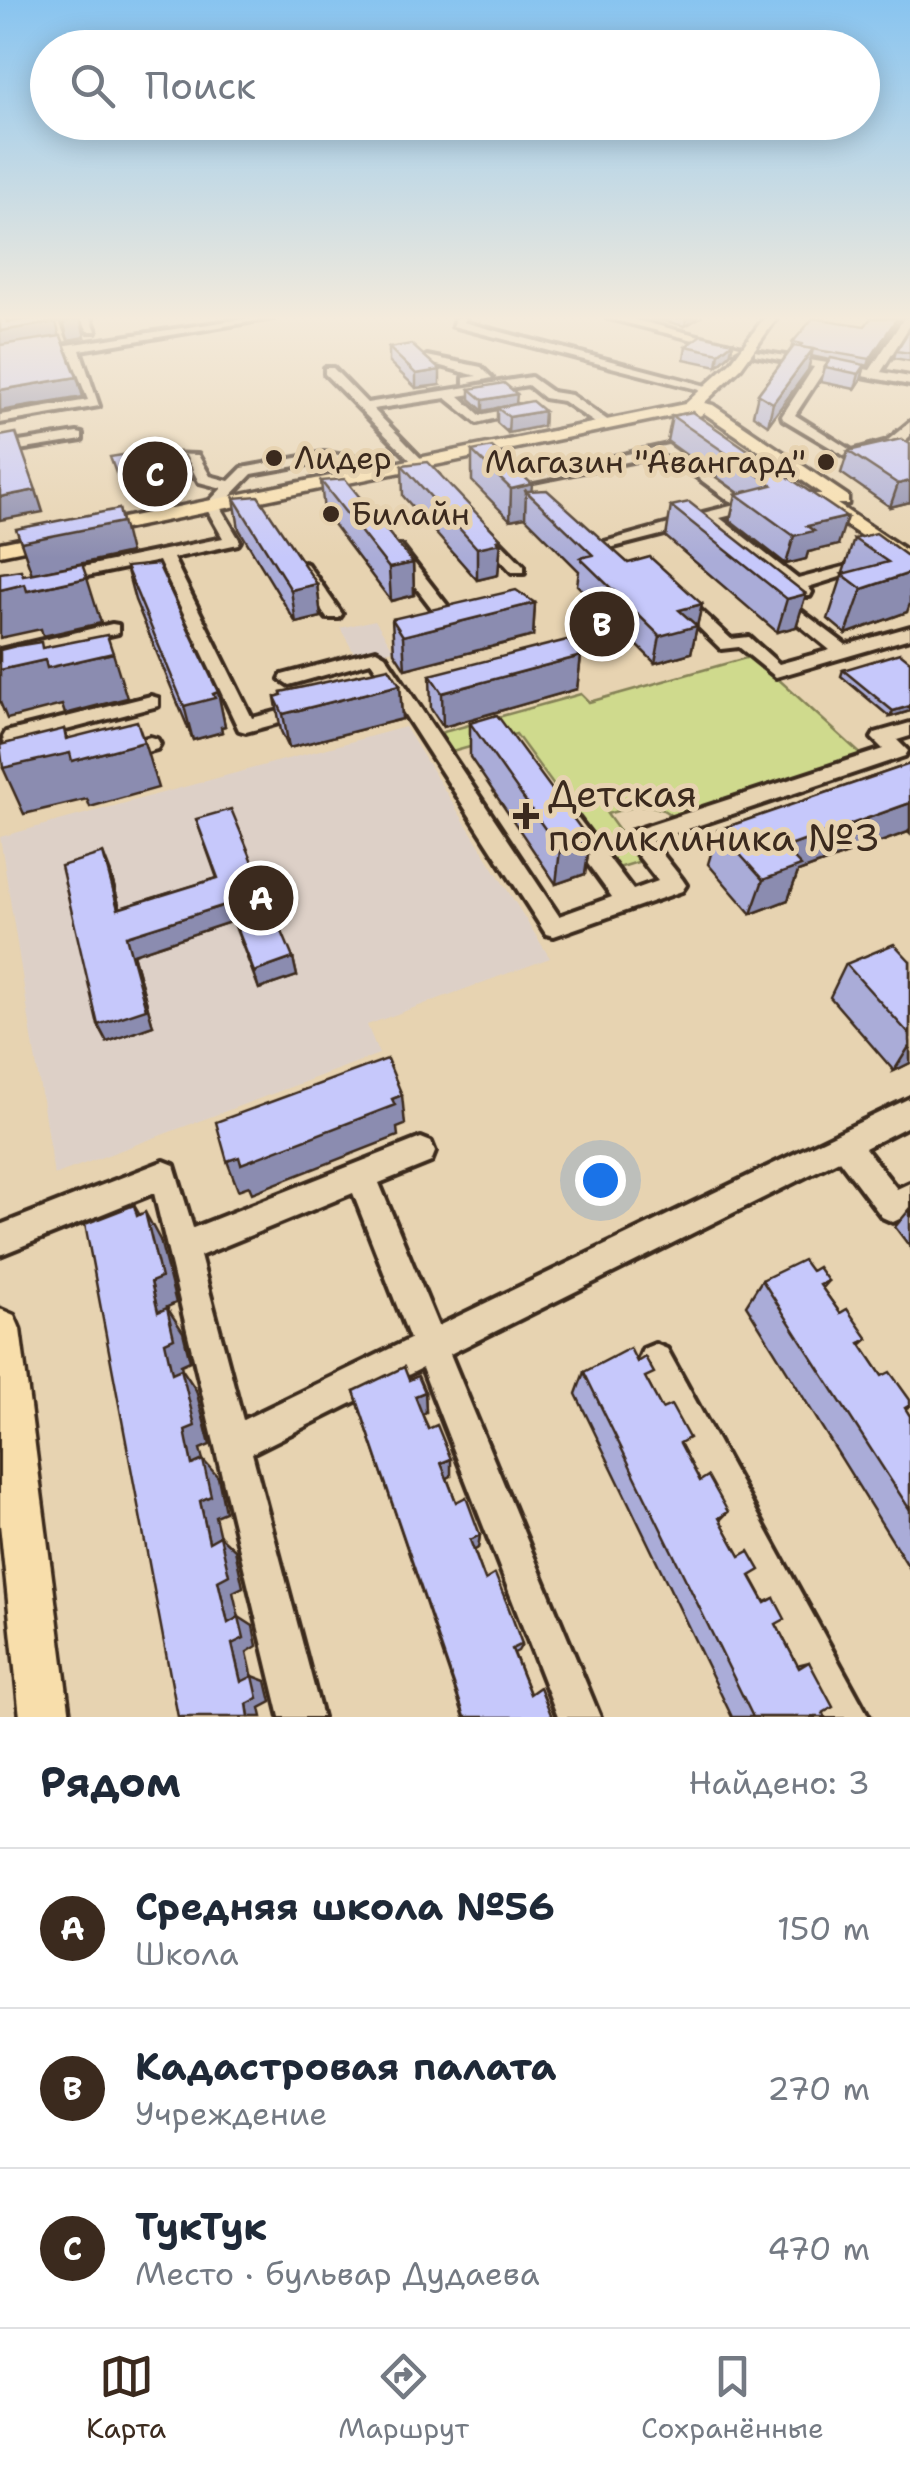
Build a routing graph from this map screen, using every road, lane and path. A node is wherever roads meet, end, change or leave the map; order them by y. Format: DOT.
graph roads {
  1 [pos="93,398"];
  2 [pos="365,398"];
  3 [pos="389,398"];
  4 [pos="409,398"];
  5 [pos="455,398"];
  6 [pos="560,398"];
  7 [pos="706,398"];
  8 [pos="708,398"];
  9 [pos="799,398"];
  10 [pos="571,401"];
  11 [pos="370,402"];
  12 [pos="699,408"];
  13 [pos="0,419"];
  14 [pos="609,426"];
  15 [pos="909,433"];
  16 [pos="78,437"];
  17 [pos="0,449"];
  18 [pos="478,452"];
  19 [pos="167,456"];
  20 [pos="410,466"];
  21 [pos="510,482"];
  22 [pos="232,486"];
  23 [pos="440,486"];
  24 [pos="523,496"];
  25 [pos="212,506"];
  26 [pos="466,514"];
  27 [pos="382,533"];
  28 [pos="701,536"];
  29 [pos="0,548"];
  30 [pos="292,553"];
  31 [pos="907,554"];
  32 [pos="164,555"];
  33 [pos="610,563"];
  34 [pos="518,569"];
  35 [pos="50,579"];
  36 [pos="755,580"];
  37 [pos="795,585"];
  38 [pos="671,593"];
  39 [pos="782,602"];
  40 [pos="333,614"];
  41 [pos="456,628"];
  42 [pos="112,629"];
  43 [pos="910,632"];
  44 [pos="843,652"];
  45 [pos="0,654"];
  46 [pos="289,679"];
  47 [pos="151,702"];
  48 [pos="321,706"];
  49 [pos="910,729"];
  50 [pos="150,744"];
  51 [pos="95,759"];
  52 [pos="20,779"];
  53 [pos="557,805"];
  54 [pos="628,901"];
  55 [pos="910,1111"];
  56 [pos="844,1144"];
  57 [pos="420,1152"];
  58 [pos="361,1176"];
  59 [pos="910,1198"];
  60 [pos="0,1240"];
  61 [pos="183,1247"];
  62 [pos="0,1329"];
  63 [pos="430,1346"];
  64 [pos="656,1362"];
  65 [pos="232,1444"];
  66 [pos="45,1717"];
  67 [pos="301,1717"];
  68 [pos="580,1717"];
  69 [pos="848,1717"];
  1 -- 13 [label="street"];
  2 -- 11 [label="street"];
  3 -- 11 [label="street"];
  4 -- 11 [label="street"];
  5 -- 10 [label="street"];
  6 -- 10 [label="street"];
  7 -- 12 [label="main road"];
  8 -- 12 [label="main road"];
  9 -- 15 [label="street"];
  10 -- 14 [label="street"];
  11 -- 20 [label="street"];
  12 -- 14 [label="main road"];
  12 -- 31 [label="main road"];
  14 -- 18 [label="main road"];
  16 -- 17 [label="street"];
  18 -- 20 [label="main road"];
  18 -- 21 [label="street"];
  19 -- 22 [label="street"];
  20 -- 22 [label="street"];
  20 -- 23 [label="street"];
  20 -- 25 [label="main road"];
  21 -- 24 [label="street"];
  21 -- 37 [label="street"];
  22 -- 25 [label="street"];
  25 -- 29 [label="main road"];
  25 -- 32 [label="street"];
  26 -- 34 [label="street"];
  27 -- 41 [label="street"];
  28 -- 33 [label="street"];
  30 -- 40 [label="street"];
  31 -- 37 [label="street"];
  32 -- 35 [label="street"];
  32 -- 48 [label="street"];
  36 -- 39 [label="street"];
  37 -- 39 [label="street"];
  38 -- 44 [label="street"];
  39 -- 44 [label="street"];
  42 -- 45 [label="street"];
  43 -- 44 [label="street"];
  46 -- 54 [label="street"];
  47 -- 52 [label="street"];
  49 -- 54 [label="street"];
  50 -- 51 [label="street"];
  53 -- 54 [label="street"];
  55 -- 56 [label="street"];
  56 -- 59 [label="street"];
  56 -- 63 [label="street"];
  57 -- 58 [label="street"];
  58 -- 61 [label="street"];
  58 -- 63 [label="street"];
  60 -- 61 [label="street"];
  61 -- 65 [label="street"];
  62 -- 66 [label="main road"];
  63 -- 65 [label="street"];
  63 -- 68 [label="street"];
  64 -- 69 [label="street"];
  65 -- 67 [label="street"];
}
